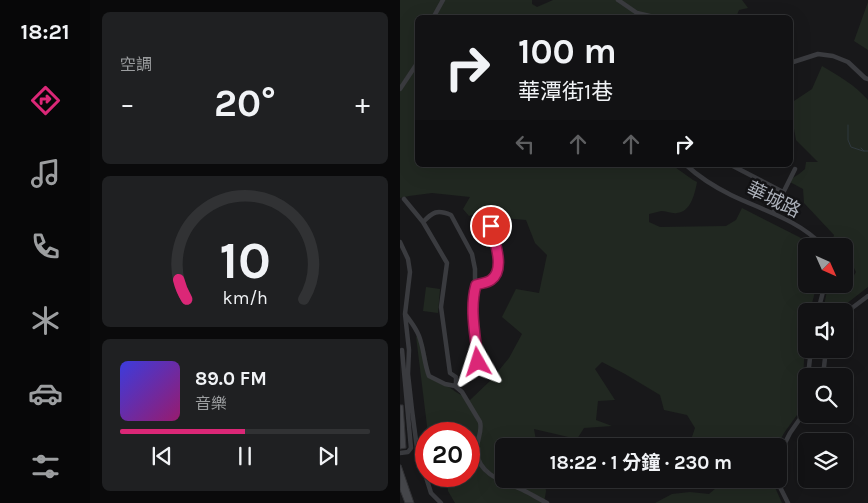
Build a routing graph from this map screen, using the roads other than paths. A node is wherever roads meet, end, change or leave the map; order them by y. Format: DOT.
graph roads {
  1 [pos="443,0"];
  2 [pos="618,0"];
  3 [pos="436,15"];
  4 [pos="645,15"];
  5 [pos="793,63"];
  6 [pos="415,66"];
  7 [pos="868,79"];
  8 [pos="400,89"];
  9 [pos="688,167"];
  10 [pos="734,167"];
  11 [pos="796,169"];
  12 [pos="783,192"];
  13 [pos="404,199"];
  14 [pos="773,212"];
  15 [pos="423,222"];
  16 [pos="491,226"];
  17 [pos="814,238"];
  18 [pos="400,242"];
  19 [pos="476,285"];
  20 [pos="868,296"];
  21 [pos="853,307"];
  22 [pos="404,311"];
  23 [pos="401,350"];
  24 [pos="409,350"];
  25 [pos="478,362"];
  26 [pos="447,378"];
  27 [pos="455,386"];
  28 [pos="798,422"];
  29 [pos="787,439"];
  30 [pos="400,453"];
  31 [pos="780,488"];
  32 [pos="441,503"];
  33 [pos="547,503"];
  34 [pos="788,503"];
  1 -- 3 [label="street"];
  2 -- 4 [label="street"];
  5 -- 7 [label="street"];
  6 -- 8 [label="street"];
  9 -- 14 [label="street, 華城路"];
  10 -- 12 [label="street"];
  11 -- 12 [label="street"];
  12 -- 14 [label="street"];
  13 -- 15 [label="street"];
  14 -- 17 [label="street, 華城路"];
  15 -- 19 [label="street"];
  15 -- 26 [label="street"];
  16 -- 19 [label="street"];
  18 -- 22 [label="street"];
  19 -- 25 [label="street"];
  20 -- 21 [label="street"];
  22 -- 24 [label="street"];
  22 -- 26 [label="street"];
  23 -- 24 [label="street"];
  23 -- 30 [label="street"];
  24 -- 32 [label="street"];
  26 -- 27 [label="street"];
  26 -- 27 [label="street"];
  27 -- 33 [label="street"];
  28 -- 29 [label="street"];
  31 -- 34 [label="street"];
}
